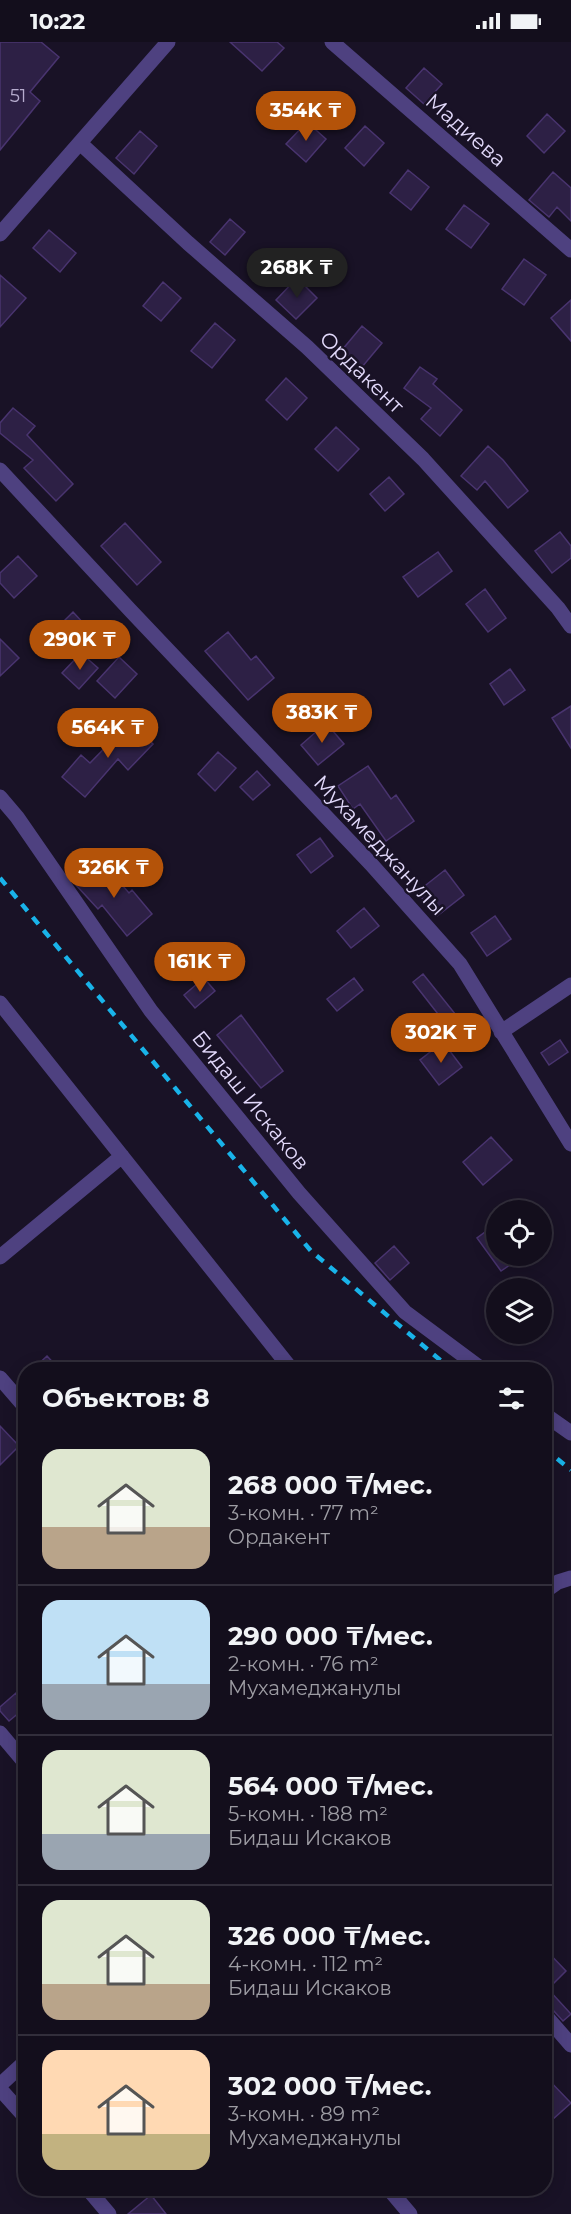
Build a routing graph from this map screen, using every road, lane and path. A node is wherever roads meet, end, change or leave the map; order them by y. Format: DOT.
graph roads {
  1 [pos="168,42"];
  2 [pos="332,42"];
  3 [pos="80,143"];
  4 [pos="0,234"];
  5 [pos="571,250"];
  6 [pos="0,470"];
  7 [pos="571,626"];
  8 [pos="0,797"];
  9 [pos="571,985"];
  10 [pos="0,1003"];
  11 [pos="501,1032"];
  12 [pos="571,1144"];
  13 [pos="122,1156"];
  14 [pos="0,1257"];
  15 [pos="286,1362"];
  16 [pos="472,1362"];
  17 [pos="0,1378"];
  18 [pos="18,1399"];
  19 [pos="552,1420"];
  20 [pos="571,1433"];
  21 [pos="571,1578"];
  22 [pos="552,1586"];
  23 [pos="0,1732"];
  24 [pos="18,1754"];
  25 [pos="552,2023"];
  26 [pos="571,2045"];
  27 [pos="18,2069"];
  28 [pos="0,2087"];
  29 [pos="18,2108"];
  30 [pos="94,2196"];
  31 [pos="395,2196"];
  32 [pos="109,2214"];
  33 [pos="410,2214"];
  1 -- 3 [label="street"];
  2 -- 5 [label="street, Мадиева"];
  3 -- 4 [label="street"];
  3 -- 7 [label="street, Ордакент"];
  6 -- 11 [label="street, Мухамеджанулы"];
  8 -- 16 [label="street, Бидаш Искаков"];
  9 -- 11 [label="street"];
  10 -- 13 [label="street"];
  11 -- 12 [label="street, Мухамеджанулы"];
  13 -- 14 [label="street"];
  13 -- 15 [label="street"];
  17 -- 18 [label="street"];
  19 -- 20 [label="street"];
  21 -- 22 [label="street"];
  23 -- 24 [label="street"];
  25 -- 26 [label="street"];
  27 -- 28 [label="street"];
  28 -- 29 [label="street"];
  30 -- 32 [label="street"];
  31 -- 33 [label="street"];
}
